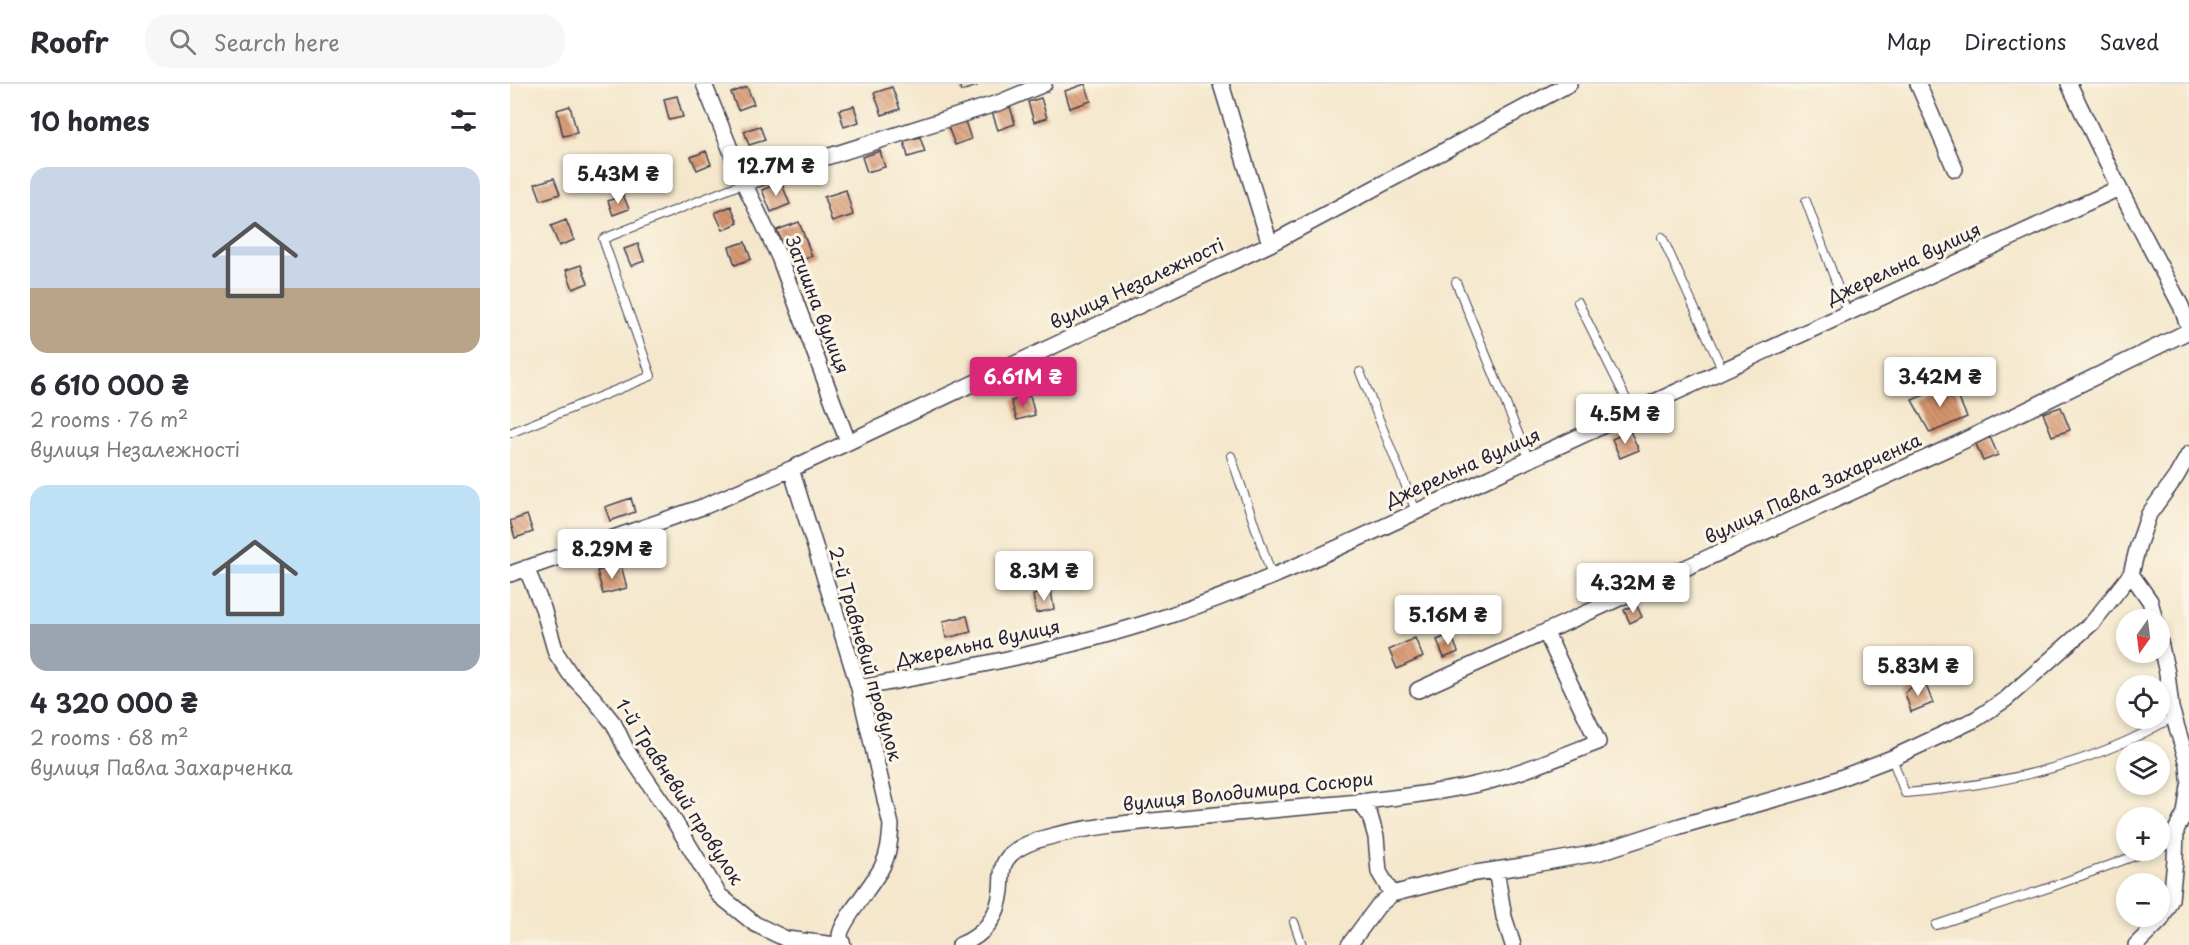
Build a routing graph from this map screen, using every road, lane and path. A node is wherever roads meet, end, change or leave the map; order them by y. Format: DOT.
graph roads {
  1 [pos="704,84"];
  2 [pos="1044,84"];
  3 [pos="1221,84"];
  4 [pos="1569,84"];
  5 [pos="1918,84"];
  6 [pos="2069,84"];
  7 [pos="1955,169"];
  8 [pos="744,183"];
  9 [pos="2119,188"];
  10 [pos="1806,201"];
  11 [pos="1662,237"];
  12 [pos="1270,244"];
  13 [pos="1456,282"];
  14 [pos="1578,302"];
  15 [pos="1847,312"];
  16 [pos="2189,330"];
  17 [pos="1723,371"];
  18 [pos="1360,372"];
  19 [pos="1633,413"];
  20 [pos="510,433"];
  21 [pos="848,442"];
  22 [pos="2189,454"];
  23 [pos="1231,456"];
  24 [pos="1529,460"];
  25 [pos="791,469"];
  26 [pos="1416,511"];
  27 [pos="526,568"];
  28 [pos="510,574"];
  29 [pos="2132,574"];
  30 [pos="1272,576"];
  31 [pos="2152,609"];
  32 [pos="1546,633"];
  33 [pos="2165,663"];
  34 [pos="859,688"];
  35 [pos="1418,690"];
  36 [pos="2173,717"];
  37 [pos="1892,758"];
  38 [pos="2189,779"];
  39 [pos="2189,786"];
  40 [pos="1359,801"];
  41 [pos="2176,842"];
  42 [pos="2170,844"];
  43 [pos="2121,861"];
  44 [pos="1496,870"];
  45 [pos="1392,894"];
  46 [pos="1294,922"];
  47 [pos="1936,925"];
  48 [pos="836,945"];
  49 [pos="843,945"];
  50 [pos="960,945"];
  51 [pos="1302,945"];
  52 [pos="1349,945"];
  53 [pos="1513,945"];
  54 [pos="2136,945"];
  1 -- 8 [label="street, Затишна вулиця"];
  2 -- 8 [label="street"];
  3 -- 12 [label="street"];
  4 -- 12 [label="street, вулиця Незалежності"];
  5 -- 7 [label="street"];
  6 -- 9 [label="street"];
  8 -- 20 [label="lane"];
  8 -- 21 [label="street, Затишна вулиця"];
  9 -- 15 [label="street, Джерельна вулиця"];
  9 -- 16 [label="street"];
  10 -- 15 [label="lane"];
  11 -- 17 [label="lane"];
  12 -- 21 [label="street, вулиця Незалежності"];
  13 -- 24 [label="lane"];
  14 -- 19 [label="lane"];
  15 -- 17 [label="street, Джерельна вулиця"];
  16 -- 32 [label="street, вулиця Павла Захарченка"];
  17 -- 19 [label="street, Джерельна вулиця"];
  18 -- 26 [label="lane"];
  19 -- 24 [label="street, Джерельна вулиця"];
  21 -- 25 [label="street, вулиця Незалежності"];
  22 -- 29 [label="street"];
  23 -- 30 [label="lane"];
  24 -- 26 [label="street, Джерельна вулиця"];
  25 -- 27 [label="street, вулиця Незалежності"];
  25 -- 34 [label="street, 2-й Травневий провулок"];
  26 -- 30 [label="street, Джерельна вулиця"];
  27 -- 28 [label="street, вулиця Незалежності"];
  27 -- 48 [label="street, 1-й Травневий провулок"];
  29 -- 31 [label="street"];
  29 -- 37 [label="street"];
  30 -- 34 [label="street, Джерельна вулиця"];
  32 -- 35 [label="street, вулиця Павла Захарченка"];
  32 -- 40 [label="street, вулиця Володимира Сосюри"];
  33 -- 36 [label="street"];
  34 -- 49 [label="street, 2-й Травневий провулок"];
  36 -- 37 [label="lane"];
  36 -- 38 [label="street"];
  37 -- 44 [label="street"];
  39 -- 41 [label="street"];
  40 -- 45 [label="street"];
  40 -- 50 [label="street, вулиця Володимира Сосюри"];
  41 -- 42 [label="lane"];
  41 -- 54 [label="street"];
  43 -- 47 [label="lane"];
  44 -- 45 [label="street"];
  44 -- 53 [label="street"];
  45 -- 52 [label="street"];
  46 -- 51 [label="lane"];
}
